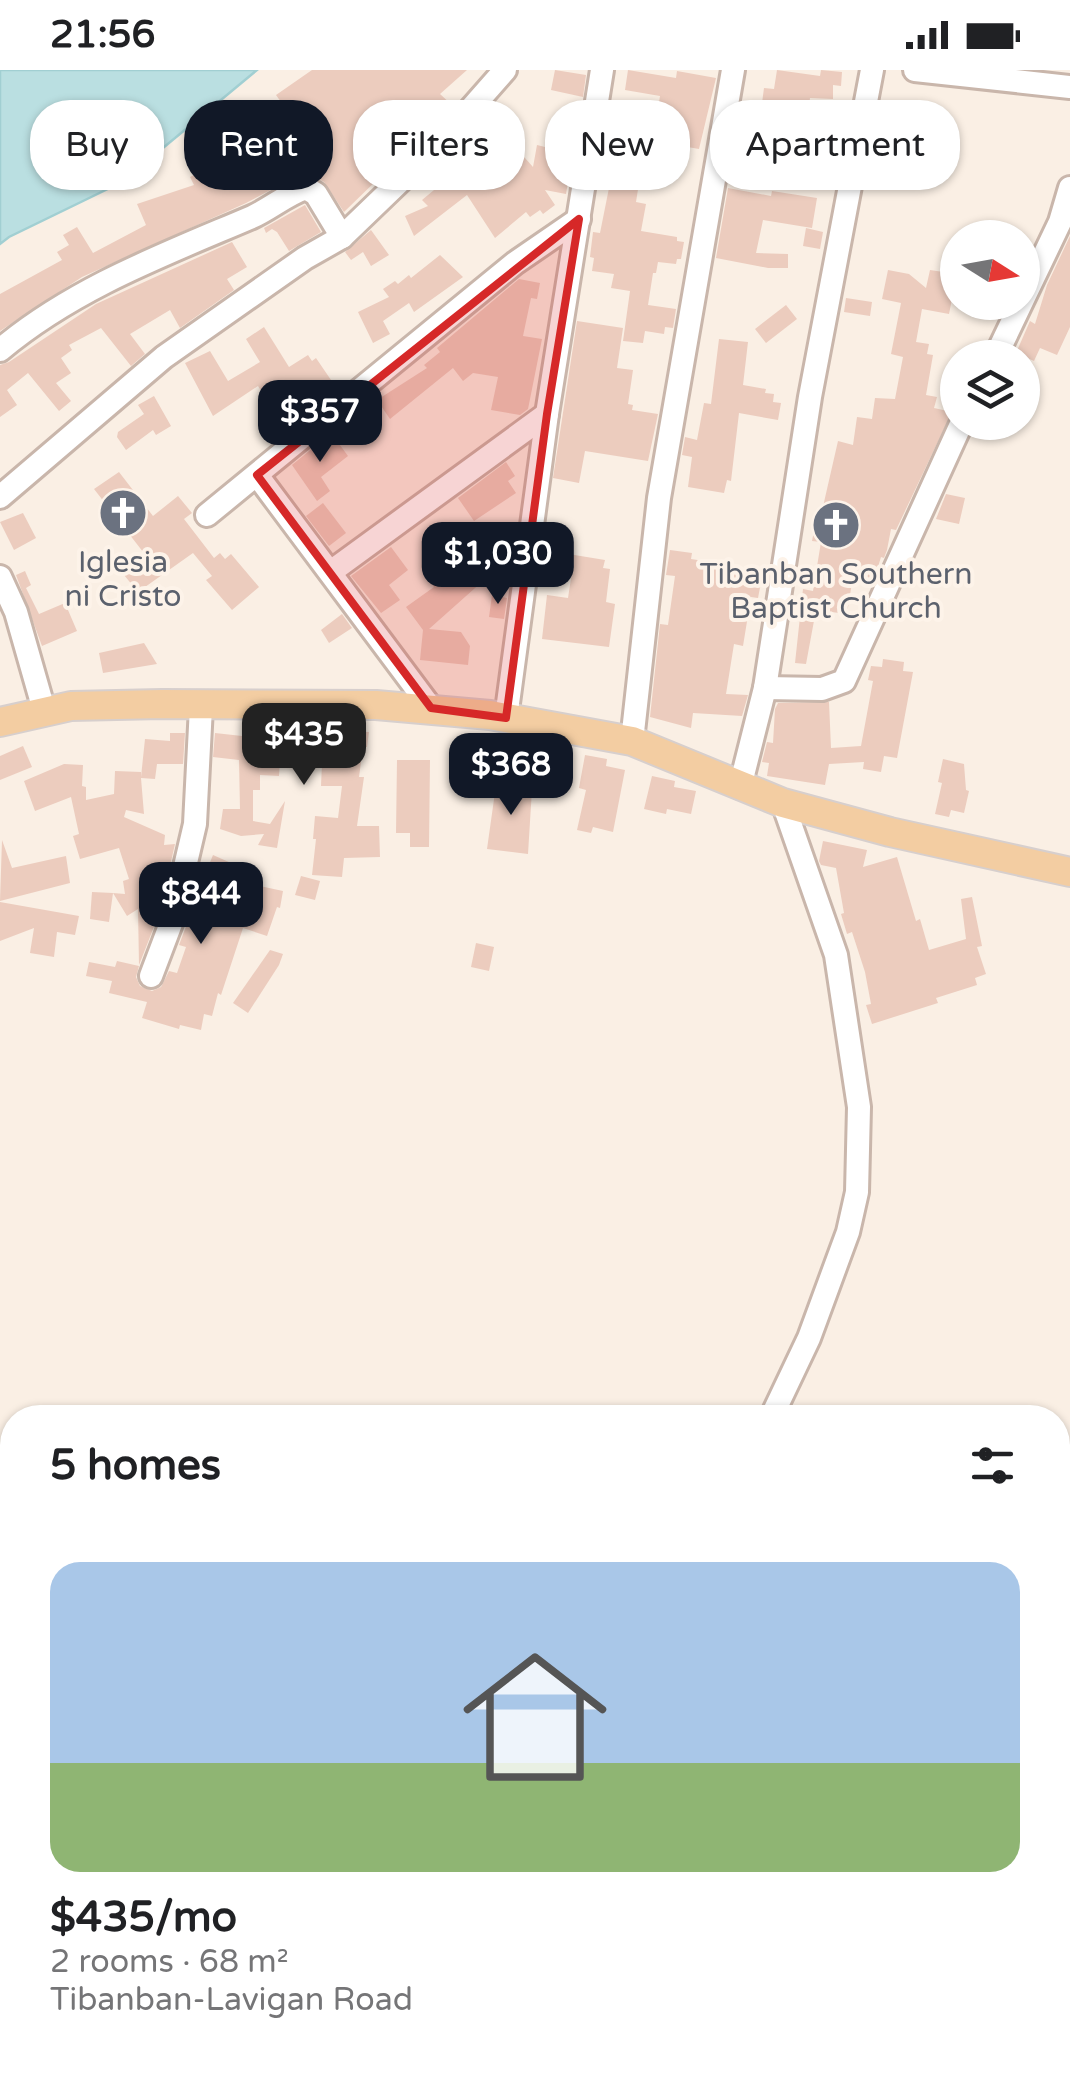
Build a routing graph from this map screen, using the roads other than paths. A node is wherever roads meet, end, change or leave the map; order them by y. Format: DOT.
graph roads {
  1 [pos="505,70"];
  2 [pos="602,70"];
  3 [pos="733,70"];
  4 [pos="872,70"];
  5 [pos="915,70"];
  6 [pos="1070,88"];
  7 [pos="1070,188"];
  8 [pos="578,219"];
  9 [pos="342,237"];
  10 [pos="1004,340"];
  11 [pos="0,350"];
  12 [pos="547,414"];
  13 [pos="954,440"];
  14 [pos="257,476"];
  15 [pos="0,497"];
  16 [pos="208,515"];
  17 [pos="332,571"];
  18 [pos="0,578"];
  19 [pos="765,688"];
  20 [pos="201,706"];
  21 [pos="431,708"];
  22 [pos="44,710"];
  23 [pos="506,718"];
  24 [pos="0,722"];
  25 [pos="632,741"];
  26 [pos="740,787"];
  27 [pos="783,802"];
  28 [pos="1070,872"];
  29 [pos="151,976"];
  30 [pos="776,1405"];
  1 -- 9 [label="street"];
  2 -- 8 [label="street"];
  3 -- 25 [label="street"];
  4 -- 19 [label="street"];
  5 -- 6 [label="street"];
  7 -- 10 [label="street"];
  8 -- 12 [label="street"];
  8 -- 14 [label="street"];
  9 -- 11 [label="street"];
  9 -- 15 [label="street"];
  12 -- 17 [label="street"];
  12 -- 23 [label="street"];
  13 -- 19 [label="street"];
  14 -- 16 [label="street"];
  14 -- 17 [label="street"];
  17 -- 21 [label="street"];
  18 -- 22 [label="street"];
  19 -- 26 [label="street"];
  20 -- 21 [label="main road"];
  20 -- 22 [label="main road"];
  20 -- 29 [label="street"];
  21 -- 23 [label="main road"];
  22 -- 24 [label="main road"];
  23 -- 25 [label="main road"];
  25 -- 26 [label="main road"];
  26 -- 27 [label="main road"];
  27 -- 28 [label="main road"];
  27 -- 30 [label="street"];
}
